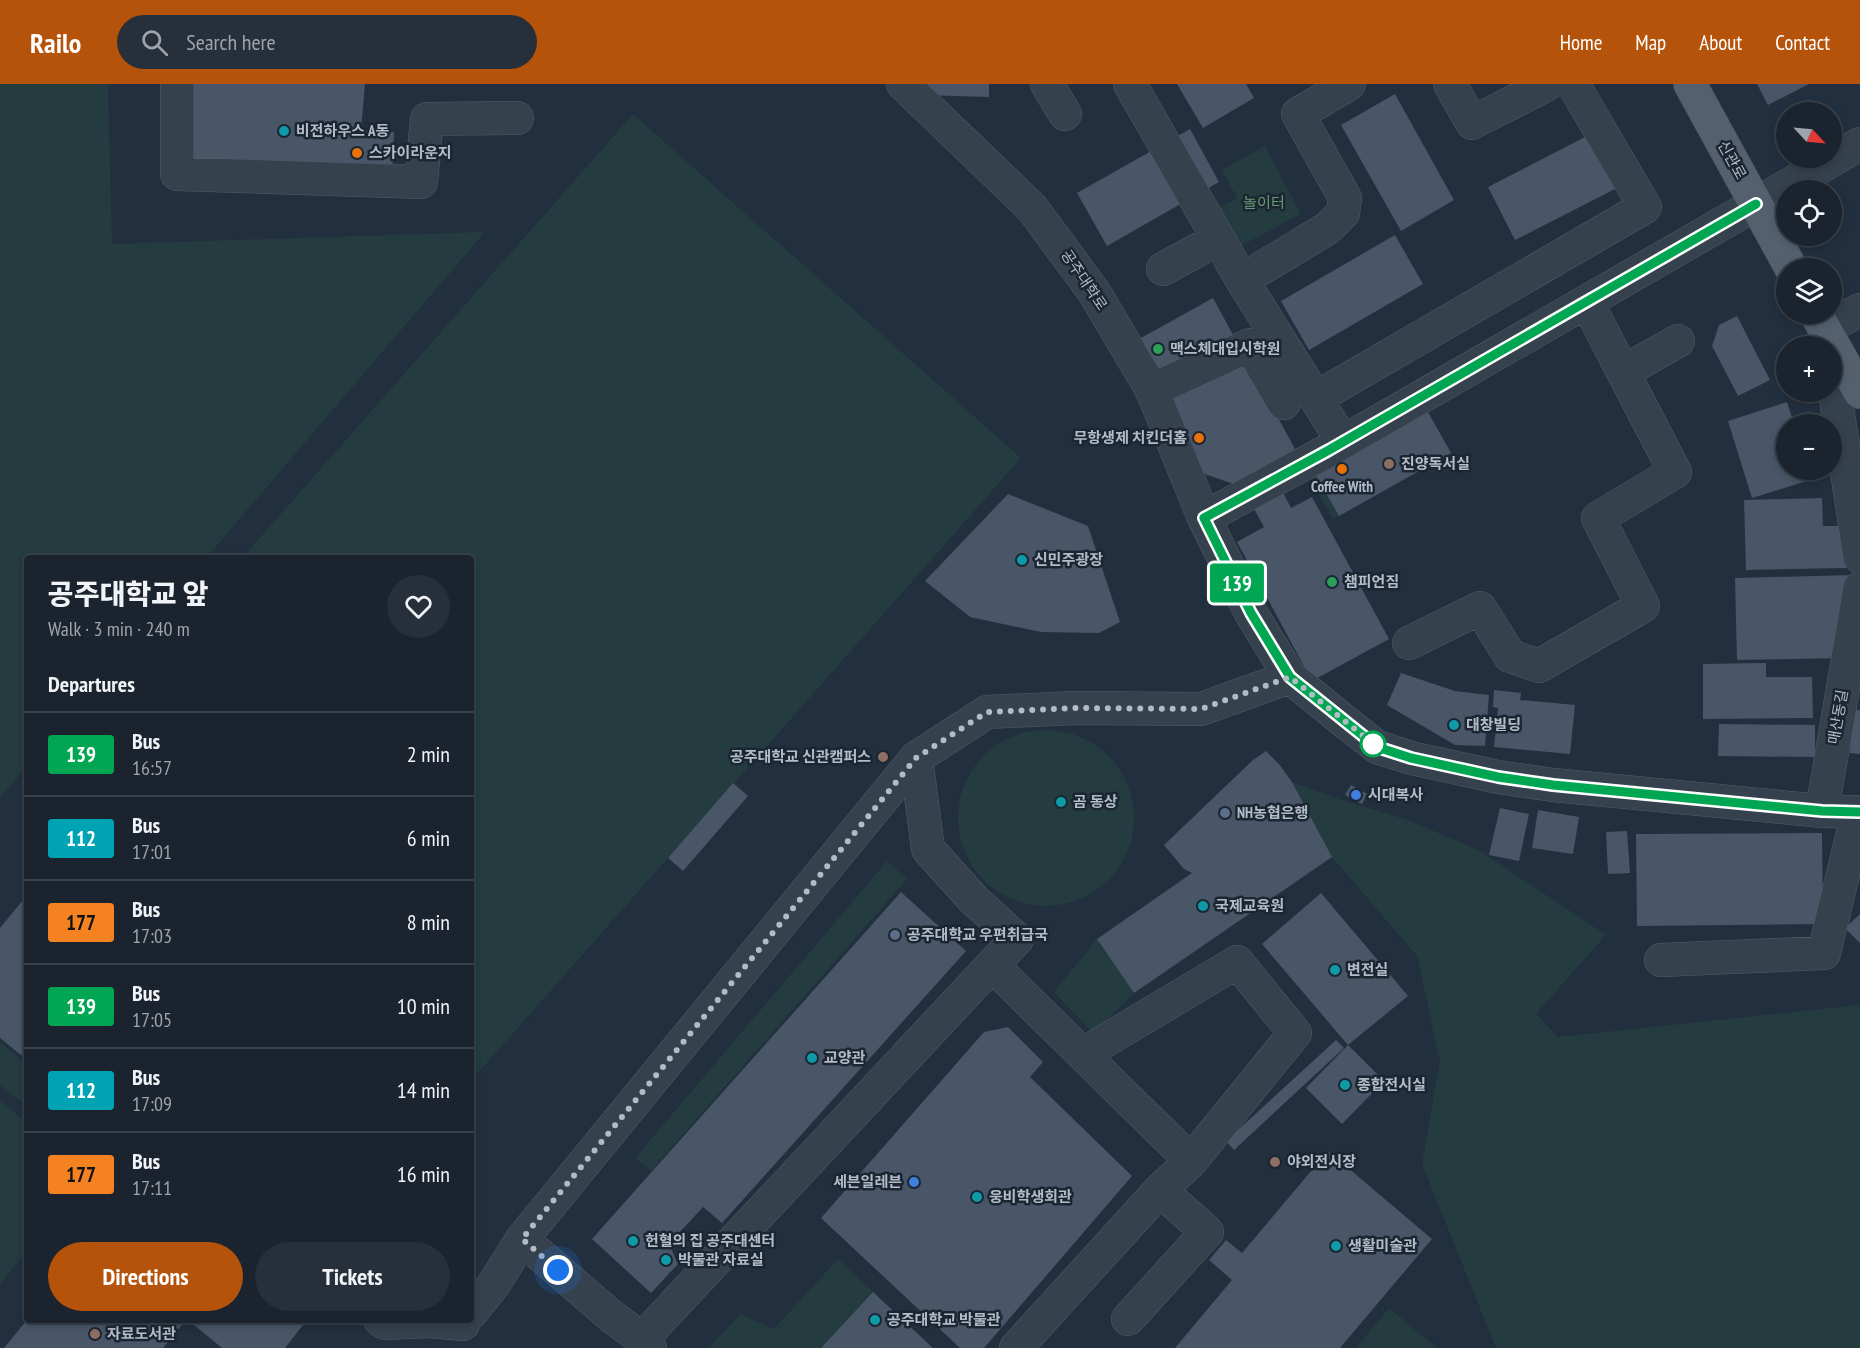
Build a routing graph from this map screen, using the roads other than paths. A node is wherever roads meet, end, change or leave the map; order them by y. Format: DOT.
graph roads {
  1 [pos="177,84"];
  2 [pos="903,84"];
  3 [pos="1047,84"];
  4 [pos="1130,84"];
  5 [pos="1349,84"];
  6 [pos="1450,84"];
  7 [pos="1548,84"];
  8 [pos="1574,84"];
  9 [pos="1689,84"];
  10 [pos="1300,99"];
  11 [pos="1065,114"];
  12 [pos="517,118"];
  13 [pos="1860,144"];
  14 [pos="1756,204"];
  15 [pos="1218,239"];
  16 [pos="1786,258"];
  17 [pos="1163,269"];
  18 [pos="1242,280"];
  19 [pos="1587,302"];
  20 [pos="1860,310"];
  21 [pos="1822,330"];
  22 [pos="1678,341"];
  23 [pos="1623,372"];
  24 [pos="1152,390"];
  25 [pos="1860,393"];
  26 [pos="1316,398"];
  27 [pos="1836,402"];
  28 [pos="1284,403"];
  29 [pos="1343,442"];
  30 [pos="1204,518"];
  31 [pos="1860,556"];
  32 [pos="1860,588"];
  33 [pos="1409,643"];
  34 [pos="1290,677"];
  35 [pos="916,758"];
  36 [pos="1822,811"];
  37 [pos="1859,812"];
  38 [pos="1661,960"];
  39 [pos="992,965"];
  40 [pos="1083,1054"];
  41 [pos="1191,1161"];
  42 [pos="1160,1190"];
  43 [pos="522,1239"];
  44 [pos="474,1311"];
  45 [pos="1128,1319"];
  46 [pos="443,1323"];
  47 [pos="463,1326"];
  48 [pos="646,1343"];
  49 [pos="1016,1348"];
  1 -- 12 [label="street"];
  2 -- 24 [label="street, 공주대학로"];
  3 -- 11 [label="street"];
  4 -- 15 [label="street"];
  5 -- 10 [label="street"];
  6 -- 7 [label="street"];
  8 -- 26 [label="street"];
  9 -- 14 [label="main road, 신관로"];
  10 -- 18 [label="street"];
  13 -- 14 [label="street"];
  14 -- 16 [label="main road, 신관로"];
  14 -- 19 [label="street"];
  15 -- 17 [label="street"];
  15 -- 18 [label="street"];
  18 -- 26 [label="street"];
  19 -- 23 [label="street"];
  19 -- 29 [label="street"];
  20 -- 21 [label="street"];
  21 -- 25 [label="main road"];
  22 -- 23 [label="street"];
  23 -- 33 [label="street"];
  24 -- 28 [label="street"];
  24 -- 30 [label="street, 공주대학로"];
  26 -- 29 [label="street"];
  27 -- 31 [label="street"];
  29 -- 30 [label="street"];
  30 -- 34 [label="street, 공주대학로"];
  32 -- 36 [label="street, 매산동길"];
  34 -- 35 [label="street"];
  34 -- 36 [label="street, 공주대학로"];
  35 -- 39 [label="street"];
  35 -- 43 [label="street"];
  36 -- 37 [label="street, 공주대학로"];
  37 -- 38 [label="street"];
  39 -- 40 [label="street"];
  39 -- 48 [label="street"];
  40 -- 41 [label="street"];
  40 -- 41 [label="street"];
  41 -- 42 [label="street"];
  42 -- 45 [label="street"];
  42 -- 49 [label="street"];
  43 -- 44 [label="street"];
  43 -- 48 [label="street"];
  46 -- 47 [label="street"];
}
